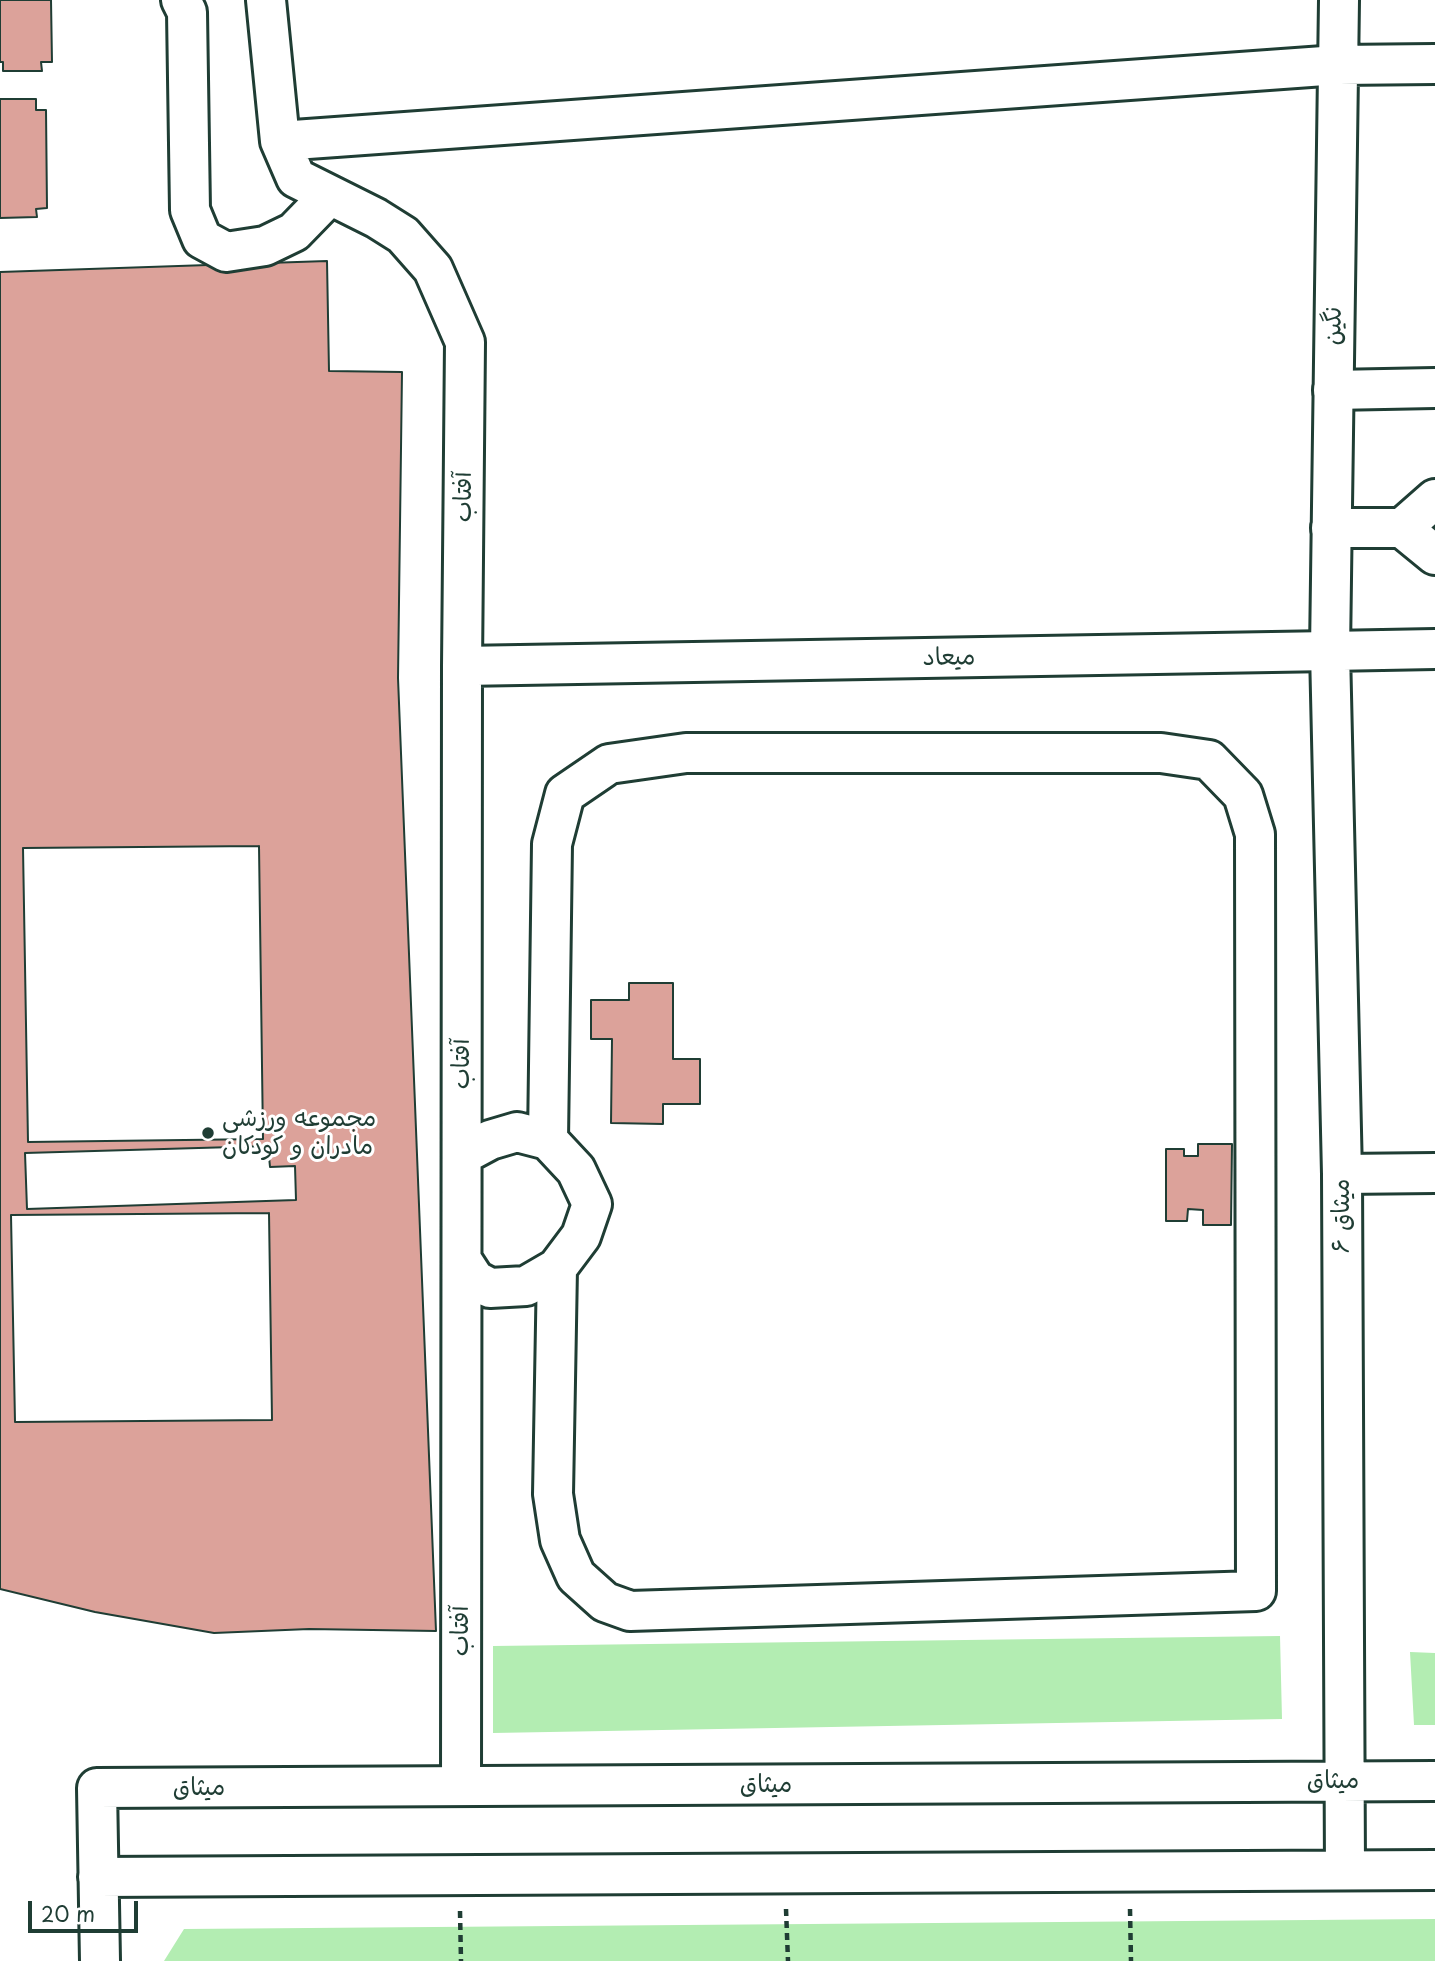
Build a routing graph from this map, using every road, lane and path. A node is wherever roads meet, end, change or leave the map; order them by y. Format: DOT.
graph roads {
  1 [pos="181,0"];
  2 [pos="266,0"];
  3 [pos="1339,0"];
  4 [pos="1435,64"];
  5 [pos="1338,65"];
  6 [pos="280,141"];
  7 [pos="329,196"];
  8 [pos="1435,388"];
  9 [pos="1333,390"];
  10 [pos="1435,499"];
  11 [pos="1331,528"];
  12 [pos="1402,528"];
  13 [pos="1435,555"];
  14 [pos="1435,649"];
  15 [pos="1330,651"];
  16 [pos="462,666"];
  17 [pos="548,1140"];
  18 [pos="462,1155"];
  19 [pos="1435,1173"];
  20 [pos="1342,1174"];
  21 [pos="462,1259"];
  22 [pos="557,1268"];
  23 [pos="1435,1781"];
  24 [pos="1344,1782"];
  25 [pos="461,1786"];
  26 [pos="1345,1870"];
  27 [pos="1435,1870"];
  28 [pos="1129,1871"];
  29 [pos="786,1873"];
  30 [pos="459,1875"];
  31 [pos="98,1877"];
  32 [pos="100,1961"];
  33 [pos="461,1961"];
  34 [pos="788,1961"];
  35 [pos="1131,1961"];
  1 -- 7 [label="street"];
  2 -- 6 [label="street"];
  3 -- 5 [label="street, نگین"];
  4 -- 5 [label="street"];
  5 -- 6 [label="street"];
  5 -- 9 [label="street, نگین"];
  6 -- 7 [label="street"];
  7 -- 16 [label="street, آفتاب"];
  8 -- 9 [label="street"];
  9 -- 11 [label="street, نگین"];
  10 -- 12 [label="street"];
  11 -- 12 [label="street"];
  11 -- 15 [label="street, نگین"];
  12 -- 13 [label="street"];
  14 -- 15 [label="street, میعاد"];
  15 -- 16 [label="street, میعاد"];
  15 -- 20 [label="street, میثاق ۶"];
  16 -- 18 [label="street, آفتاب"];
  17 -- 18 [label="street"];
  17 -- 22 [label="street"];
  17 -- 22 [label="street"];
  18 -- 21 [label="street, آفتاب"];
  19 -- 20 [label="street"];
  20 -- 24 [label="street, میثاق ۶"];
  21 -- 22 [label="street"];
  21 -- 25 [label="street, آفتاب"];
  23 -- 24 [label="street, میثاق"];
  24 -- 25 [label="street, میثاق"];
  24 -- 26 [label="street, میثاق ۶"];
  25 -- 31 [label="street, میثاق"];
  26 -- 27 [label="street"];
  26 -- 28 [label="street"];
  28 -- 29 [label="street"];
  28 -- 35 [label="path"];
  29 -- 30 [label="street"];
  29 -- 34 [label="path"];
  30 -- 31 [label="street"];
  30 -- 33 [label="path"];
  31 -- 32 [label="street"];
}
